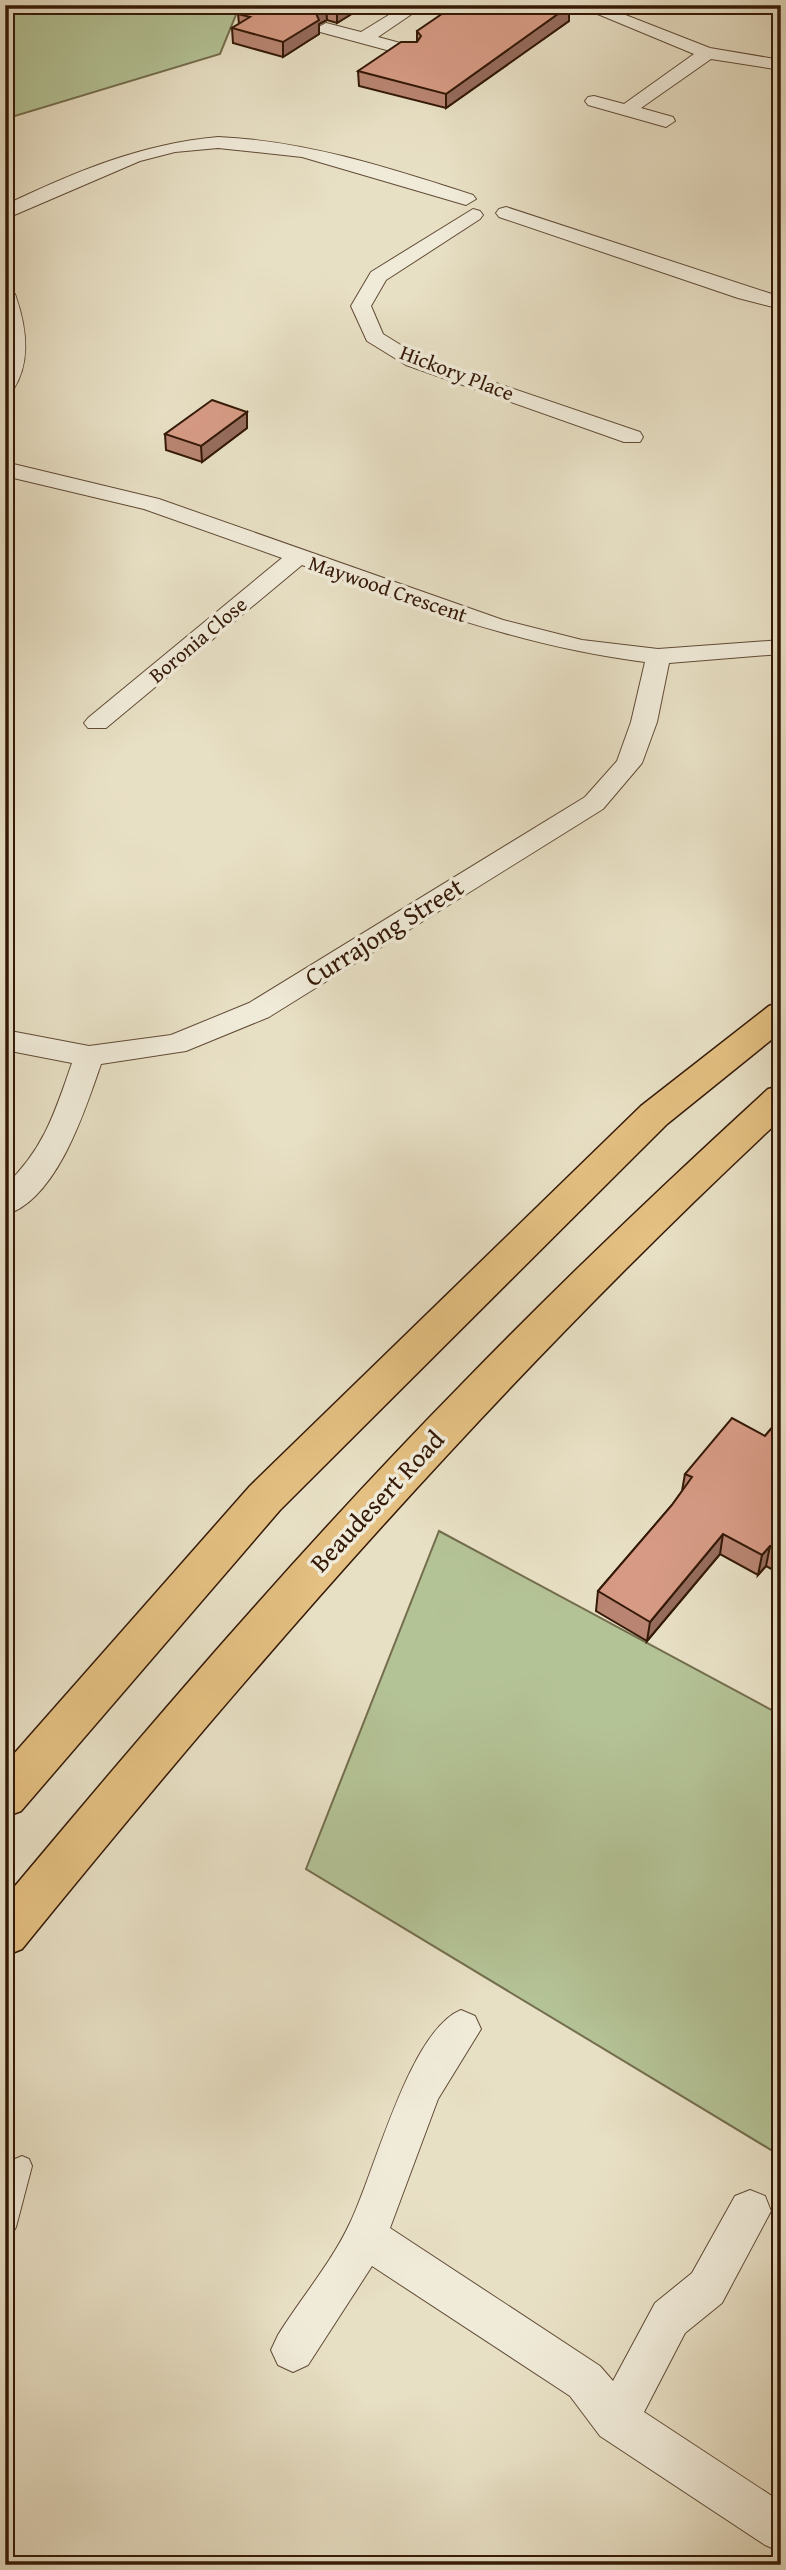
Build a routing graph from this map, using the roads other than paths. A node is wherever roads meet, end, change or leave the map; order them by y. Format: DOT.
graph roads {
  1 [pos="417,5"];
  2 [pos="584,5"];
  3 [pos="326,28"];
  4 [pos="363,38"];
  5 [pos="409,51"];
  6 [pos="707,53"];
  7 [pos="781,65"];
  8 [pos="594,101"];
  9 [pos="627,110"];
  10 [pos="666,121"];
  11 [pos="479,201"];
  12 [pos="506,212"];
  13 [pos="5,213"];
  14 [pos="5,294"];
  15 [pos="781,303"];
  16 [pos="5,385"];
  17 [pos="632,437"];
  18 [pos="5,469"];
  19 [pos="298,557"];
  20 [pos="781,647"];
  21 [pos="658,656"];
  22 [pos="97,723"];
  23 [pos="781,1014"];
  24 [pos="5,1040"];
  25 [pos="89,1056"];
  26 [pos="781,1098"];
  27 [pos="5,1204"];
  28 [pos="5,1797"];
  29 [pos="5,1934"];
  30 [pos="461,2029"];
  31 [pos="22,2166"];
  32 [pos="750,2211"];
  33 [pos="5,2227"];
  34 [pos="366,2237"];
  35 [pos="293,2350"];
  36 [pos="616,2420"];
  37 [pos="781,2529"];
  1 -- 4 [label="street"];
  2 -- 6 [label="street"];
  3 -- 4 [label="street"];
  4 -- 5 [label="street"];
  6 -- 7 [label="street"];
  6 -- 9 [label="street"];
  8 -- 9 [label="street"];
  9 -- 10 [label="street"];
  11 -- 12 [label="street"];
  11 -- 12 [label="street"];
  11 -- 13 [label="street"];
  11 -- 17 [label="street, Hickory Place"];
  12 -- 15 [label="street"];
  14 -- 16 [label="street"];
  18 -- 19 [label="street, Maywood Crescent"];
  19 -- 21 [label="street, Maywood Crescent"];
  19 -- 22 [label="street, Boronia Close"];
  20 -- 21 [label="street, Maywood Crescent"];
  21 -- 25 [label="street, Currajong Street"];
  23 -- 28 [label="highway"];
  24 -- 25 [label="street, Currajong Street"];
  25 -- 27 [label="street"];
  26 -- 29 [label="highway, Beaudesert Road"];
  30 -- 34 [label="street"];
  31 -- 33 [label="lane"];
  32 -- 36 [label="street"];
  34 -- 35 [label="street"];
  34 -- 36 [label="street"];
  36 -- 37 [label="street"];
}
